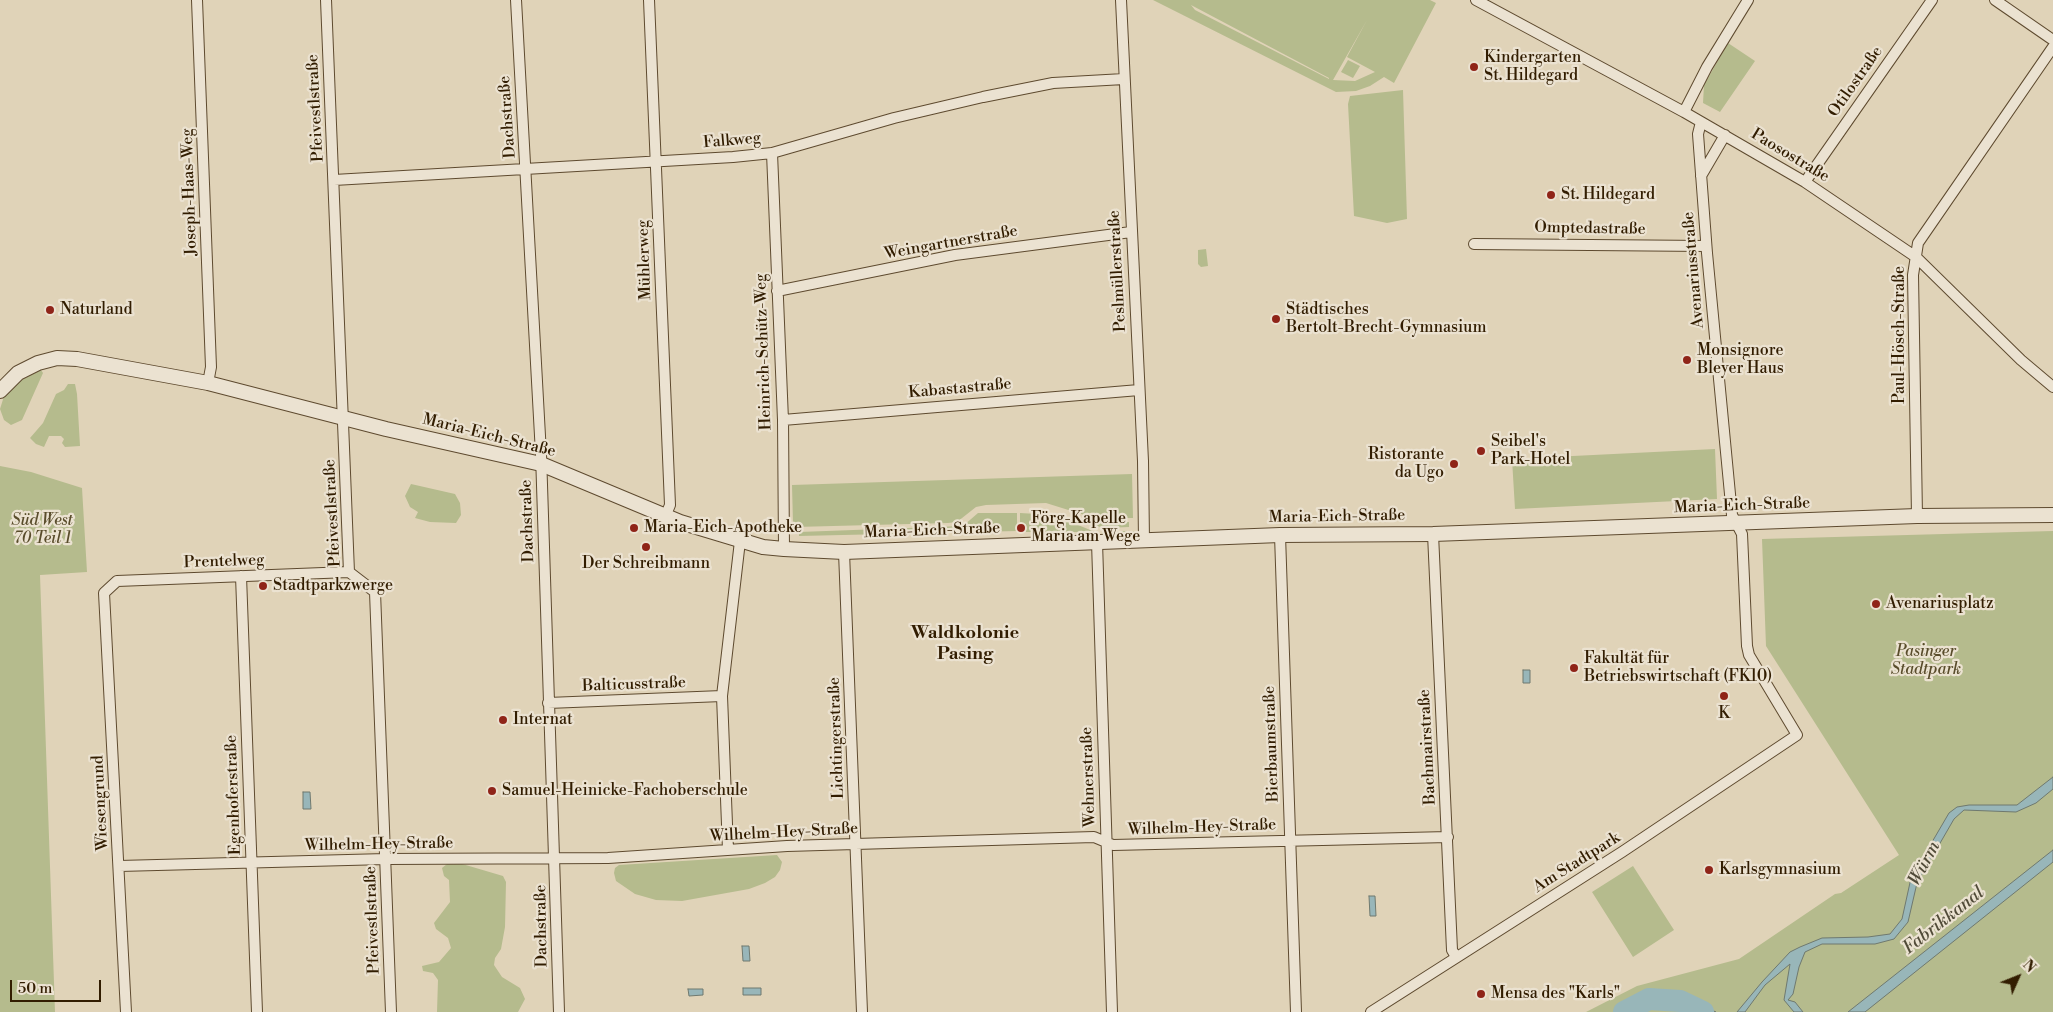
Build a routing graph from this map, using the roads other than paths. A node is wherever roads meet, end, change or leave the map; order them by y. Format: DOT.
graph roads {
  1 [pos="198,0"];
  2 [pos="326,0"];
  3 [pos="516,0"];
  4 [pos="649,0"];
  5 [pos="1121,0"];
  6 [pos="1476,0"];
  7 [pos="1748,0"];
  8 [pos="1932,0"];
  9 [pos="1995,0"];
  10 [pos="2053,40"];
  11 [pos="2053,47"];
  12 [pos="1124,79"];
  13 [pos="1684,112"];
  14 [pos="1701,122"];
  15 [pos="1725,135"];
  16 [pos="772,153"];
  17 [pos="656,162"];
  18 [pos="526,170"];
  19 [pos="1700,176"];
  20 [pos="334,180"];
  21 [pos="1805,182"];
  22 [pos="1131,232"];
  23 [pos="1474,244"];
  24 [pos="1706,246"];
  25 [pos="1916,257"];
  26 [pos="776,291"];
  27 [pos="208,383"];
  28 [pos="2053,387"];
  29 [pos="1139,390"];
  30 [pos="0,391"];
  31 [pos="343,418"];
  32 [pos="783,420"];
  33 [pos="541,464"];
  34 [pos="2053,515"];
  35 [pos="1917,516"];
  36 [pos="665,517"];
  37 [pos="1734,523"];
  38 [pos="1433,534"];
  39 [pos="1280,535"];
  40 [pos="740,541"];
  41 [pos="1144,541"];
  42 [pos="1097,542"];
  43 [pos="784,550"];
  44 [pos="844,552"];
  45 [pos="349,572"];
  46 [pos="241,576"];
  47 [pos="104,593"];
  48 [pos="722,696"];
  49 [pos="548,703"];
  50 [pos="1797,735"];
  51 [pos="1448,837"];
  52 [pos="1290,840"];
  53 [pos="1106,842"];
  54 [pos="856,844"];
  55 [pos="728,850"];
  56 [pos="555,858"];
  57 [pos="386,859"];
  58 [pos="251,863"];
  59 [pos="119,866"];
  60 [pos="1456,957"];
  61 [pos="126,1012"];
  62 [pos="257,1012"];
  63 [pos="391,1012"];
  64 [pos="558,1012"];
  65 [pos="862,1012"];
  66 [pos="1112,1012"];
  67 [pos="1296,1012"];
  68 [pos="1371,1012"];
  1 -- 27 [label="street, Joseph-Haas-Weg"];
  2 -- 20 [label="street, Pfeivestlstraße"];
  3 -- 18 [label="street, Dachstraße"];
  4 -- 17 [label="street, Mühlerweg"];
  5 -- 12 [label="street, Peslmüllerstraße"];
  6 -- 13 [label="street, Paosostraße"];
  7 -- 13 [label="street"];
  8 -- 21 [label="street, Otilostraße"];
  9 -- 10 [label="street"];
  11 -- 25 [label="street, Paul-Hösch-Straße"];
  12 -- 16 [label="street, Falkweg"];
  12 -- 22 [label="street, Peslmüllerstraße"];
  13 -- 14 [label="street, Paosostraße"];
  14 -- 15 [label="street, Paosostraße"];
  14 -- 19 [label="street, Avenariusstraße"];
  15 -- 19 [label="street"];
  15 -- 21 [label="street, Paosostraße"];
  16 -- 17 [label="street, Falkweg"];
  16 -- 26 [label="street, Heinrich-Schütz-Weg"];
  17 -- 18 [label="street, Falkweg"];
  17 -- 36 [label="street, Mühlerweg"];
  18 -- 20 [label="street, Falkweg"];
  18 -- 33 [label="street, Dachstraße"];
  19 -- 24 [label="street, Avenariusstraße"];
  20 -- 31 [label="street, Pfeivestlstraße"];
  21 -- 25 [label="street, Paosostraße"];
  22 -- 26 [label="street, Weingartnerstraße"];
  22 -- 29 [label="street, Peslmüllerstraße"];
  23 -- 24 [label="street, Omptedastraße"];
  24 -- 37 [label="street, Avenariusstraße"];
  25 -- 28 [label="street, Paosostraße"];
  25 -- 35 [label="street, Paul-Hösch-Straße"];
  26 -- 32 [label="street, Heinrich-Schütz-Weg"];
  27 -- 30 [label="street, Maria-Eich-Straße"];
  27 -- 31 [label="street, Maria-Eich-Straße"];
  29 -- 32 [label="street, Kabastastraße"];
  29 -- 41 [label="street, Peslmüllerstraße"];
  31 -- 33 [label="street, Maria-Eich-Straße"];
  31 -- 45 [label="street, Pfeivestlstraße"];
  32 -- 43 [label="street, Heinrich-Schütz-Weg"];
  33 -- 36 [label="street, Maria-Eich-Straße"];
  33 -- 49 [label="street, Dachstraße"];
  34 -- 35 [label="street, Maria-Eich-Straße"];
  35 -- 37 [label="street, Maria-Eich-Straße"];
  36 -- 40 [label="street, Maria-Eich-Straße"];
  37 -- 38 [label="street, Maria-Eich-Straße"];
  37 -- 50 [label="street, Avenariusstraße"];
  38 -- 39 [label="street, Maria-Eich-Straße"];
  38 -- 51 [label="street, Bachmairstraße"];
  39 -- 41 [label="street, Maria-Eich-Straße"];
  39 -- 52 [label="street, Bierbaumstraße"];
  40 -- 43 [label="street, Maria-Eich-Straße"];
  40 -- 48 [label="street"];
  41 -- 42 [label="street, Maria-Eich-Straße"];
  42 -- 44 [label="street, Maria-Eich-Straße"];
  42 -- 53 [label="street, Wehnerstraße"];
  43 -- 44 [label="street, Maria-Eich-Straße"];
  44 -- 54 [label="street, Lichtingerstraße"];
  45 -- 46 [label="street, Prentelweg"];
  45 -- 57 [label="street, Pfeivestlstraße"];
  46 -- 47 [label="street, Prentelweg"];
  46 -- 58 [label="street, Egenhoferstraße"];
  47 -- 59 [label="street, Wiesengrund"];
  48 -- 49 [label="street, Balticusstraße"];
  48 -- 55 [label="street"];
  49 -- 56 [label="street, Dachstraße"];
  50 -- 60 [label="street, Am Stadtpark"];
  51 -- 52 [label="street, Wilhelm-Hey-Straße"];
  51 -- 60 [label="street, Bachmairstraße"];
  52 -- 53 [label="street, Wilhelm-Hey-Straße"];
  52 -- 67 [label="street, Bierbaumstraße"];
  53 -- 54 [label="street, Wilhelm-Hey-Straße"];
  53 -- 66 [label="street, Wehnerstraße"];
  54 -- 55 [label="street, Wilhelm-Hey-Straße"];
  54 -- 65 [label="street, Lichtingerstraße"];
  55 -- 56 [label="street, Wilhelm-Hey-Straße"];
  56 -- 57 [label="street, Wilhelm-Hey-Straße"];
  56 -- 64 [label="street, Dachstraße"];
  57 -- 58 [label="street, Wilhelm-Hey-Straße"];
  57 -- 63 [label="street, Pfeivestlstraße"];
  58 -- 59 [label="street, Wilhelm-Hey-Straße"];
  58 -- 62 [label="street, Egenhoferstraße"];
  59 -- 61 [label="street, Wiesengrund"];
  60 -- 68 [label="street, Am Stadtpark"];
}
